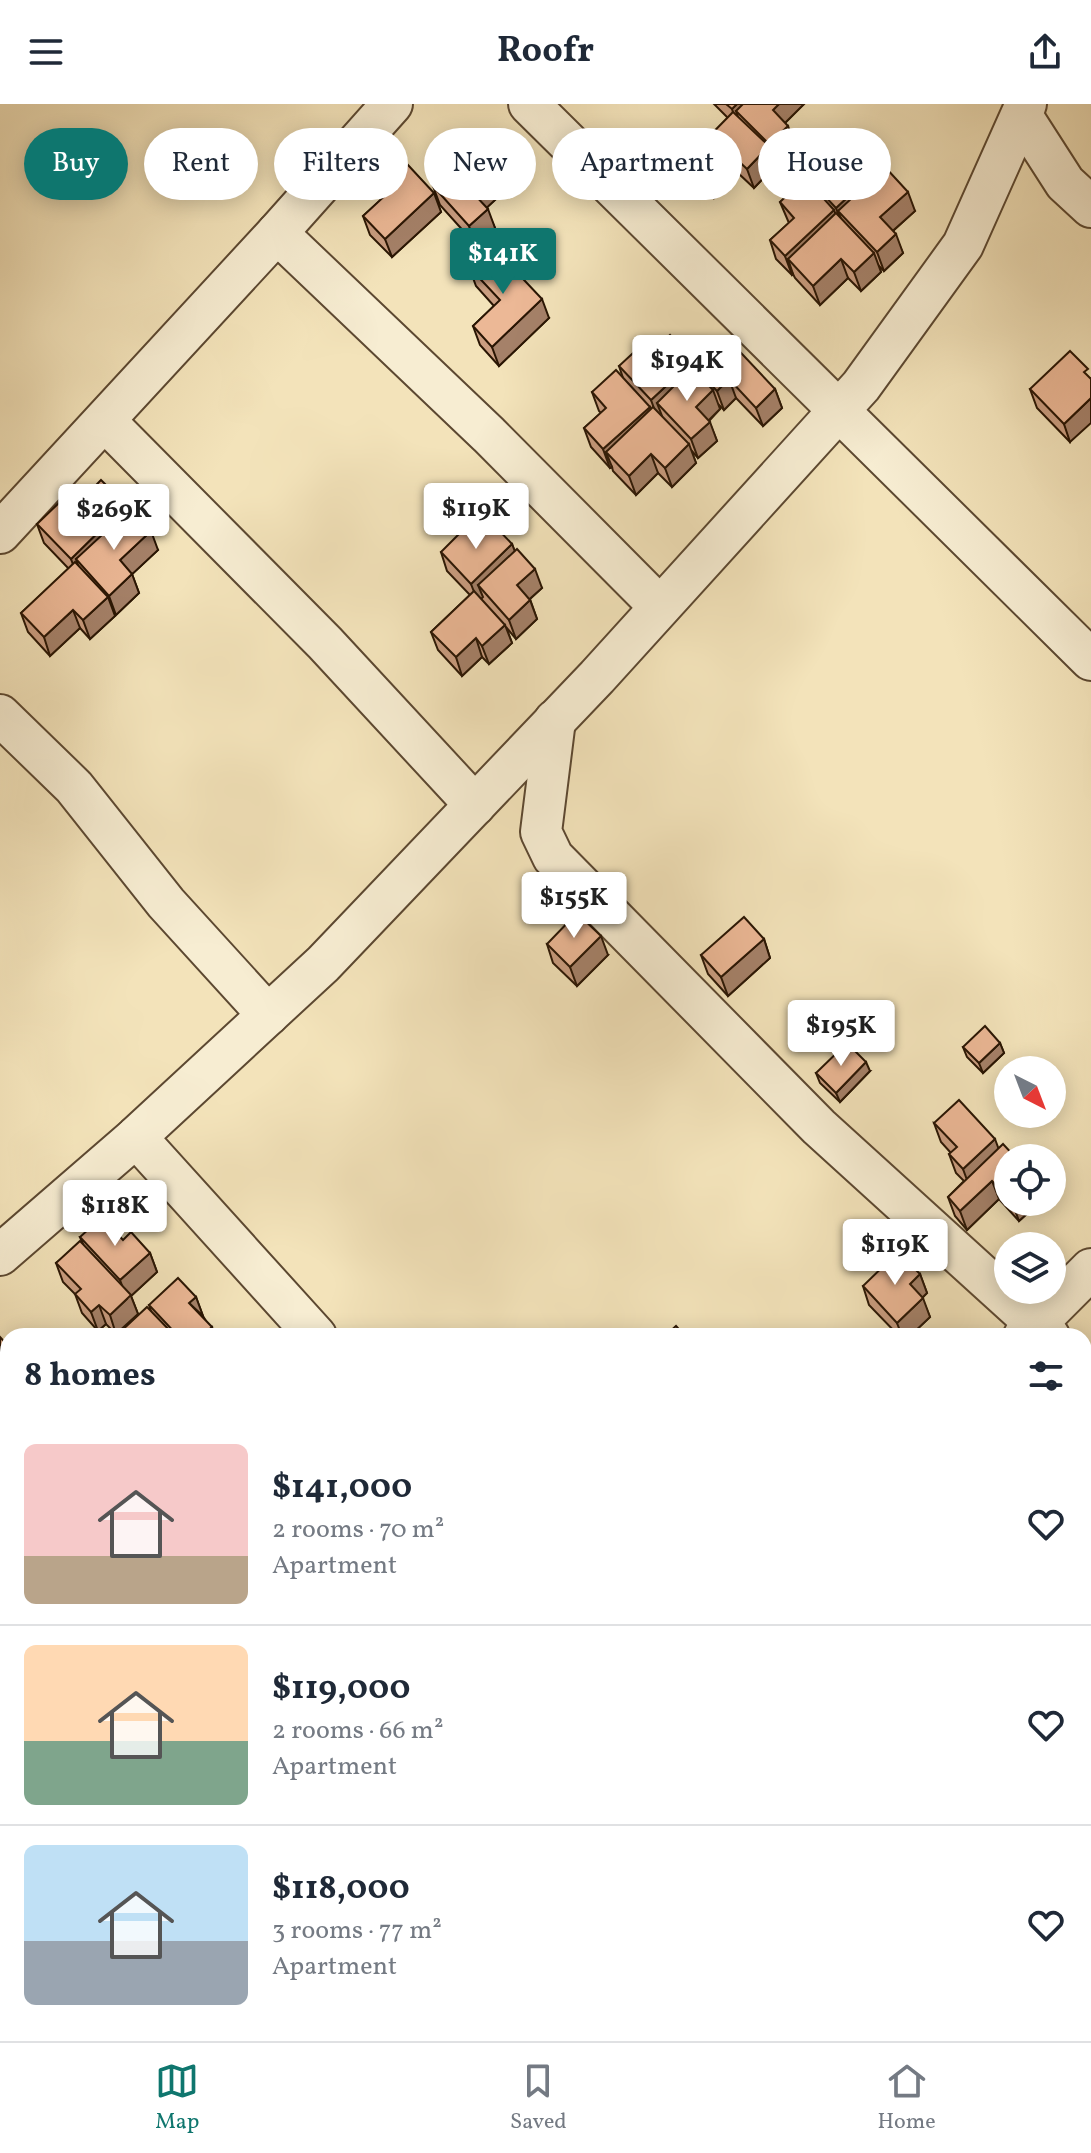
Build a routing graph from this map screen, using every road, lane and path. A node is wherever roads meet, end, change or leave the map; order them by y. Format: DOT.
graph roads {
  1 [pos="392,104"];
  2 [pos="529,104"];
  3 [pos="1024,110"];
  4 [pos="1091,207"];
  5 [pos="277,233"];
  6 [pos="839,410"];
  7 [pos="105,421"];
  8 [pos="0,533"];
  9 [pos="660,607"];
  10 [pos="1091,660"];
  11 [pos="0,715"];
  12 [pos="555,720"];
  13 [pos="475,805"];
  14 [pos="268,1015"];
  15 [pos="136,1137"];
  16 [pos="0,1255"];
  17 [pos="1091,1269"];
  18 [pos="309,1328"];
  19 [pos="1033,1328"];
  20 [pos="1040,1328"];
  1 -- 5 [label="street"];
  2 -- 6 [label="street"];
  3 -- 4 [label="street"];
  3 -- 6 [label="street"];
  5 -- 7 [label="street"];
  5 -- 9 [label="street"];
  6 -- 9 [label="street"];
  6 -- 10 [label="street"];
  7 -- 8 [label="street"];
  7 -- 13 [label="street"];
  9 -- 12 [label="street"];
  11 -- 14 [label="street"];
  12 -- 13 [label="street"];
  12 -- 19 [label="street"];
  13 -- 14 [label="street"];
  14 -- 15 [label="street"];
  15 -- 16 [label="street"];
  15 -- 18 [label="street"];
  17 -- 20 [label="street"];
}
